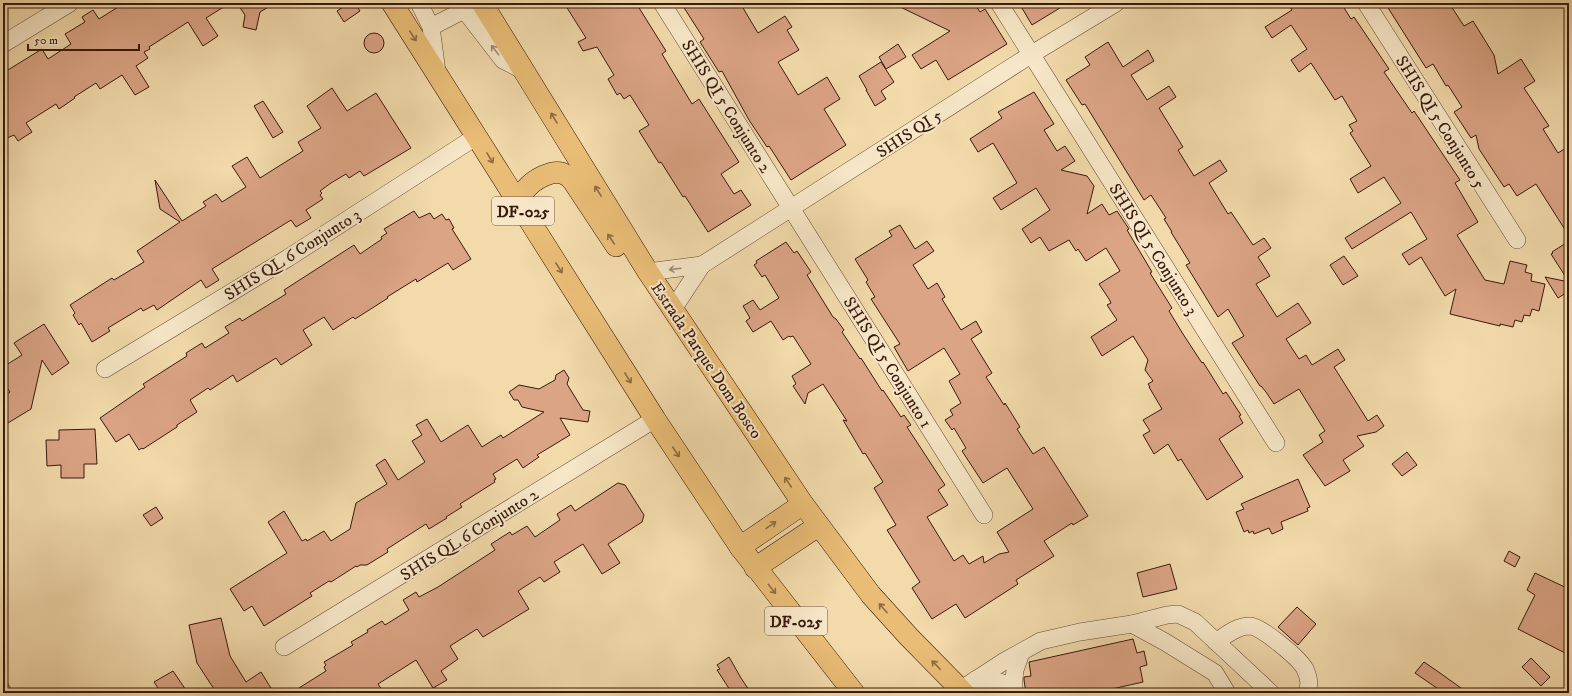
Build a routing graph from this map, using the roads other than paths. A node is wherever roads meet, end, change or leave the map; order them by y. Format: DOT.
graph roads {
  1 [pos="70,3"];
  2 [pos="392,3"];
  3 [pos="419,3"];
  4 [pos="662,3"];
  5 [pos="999,3"];
  6 [pos="1116,3"];
  7 [pos="1366,3"];
  8 [pos="468,5"];
  9 [pos="431,27"];
  10 [pos="3,44"];
  11 [pos="1032,54"];
  12 [pos="436,72"];
  13 [pos="477,136"];
  14 [pos="518,204"];
  15 [pos="791,209"];
  16 [pos="1517,240"];
  17 [pos="702,265"];
  18 [pos="648,272"];
  19 [pos="673,309"];
  20 [pos="105,369"];
  21 [pos="655,419"];
  22 [pos="1276,443"];
  23 [pos="803,504"];
  24 [pos="984,515"];
  25 [pos="818,526"];
  26 [pos="740,547"];
  27 [pos="755,568"];
  28 [pos="1132,624"];
  29 [pos="1216,642"];
  30 [pos="284,647"];
  31 [pos="1021,653"];
  32 [pos="966,688"];
  33 [pos="1014,690"];
  34 [pos="851,692"];
  35 [pos="1227,693"];
  36 [pos="1271,693"];
  37 [pos="1307,693"];
  1 -- 10 [label="street"];
  2 -- 12 [label="main road, DF-025, one-way"];
  3 -- 9 [label="street"];
  4 -- 15 [label="street, SHIS QI 5 Conjunto 2"];
  5 -- 11 [label="street, SHIS QI 5 Conjunto 3"];
  6 -- 11 [label="street, SHIS QI 5"];
  7 -- 16 [label="street, SHIS QI 5 Conjunto 5"];
  8 -- 9 [label="street"];
  18 -- 8 [label="main road, Estrada Parque Dom Bosco, one-way"];
  9 -- 12 [label="street"];
  11 -- 15 [label="street, SHIS QI 5"];
  11 -- 22 [label="street, SHIS QI 5 Conjunto 3"];
  12 -- 13 [label="main road, DF-025"];
  13 -- 14 [label="main road, DF-025, one-way"];
  13 -- 20 [label="street, SHIS QL 6 Conjunto 3"];
  18 -- 14 [label="main road, one-way"];
  14 -- 21 [label="main road, DF-025, one-way"];
  15 -- 17 [label="street, SHIS QI 5"];
  15 -- 24 [label="street, SHIS QI 5 Conjunto 1"];
  17 -- 18 [label="street, SHIS QI 5, one-way"];
  17 -- 19 [label="street, SHIS QI 5"];
  18 -- 19 [label="main road, Estrada Parque Dom Bosco"];
  23 -- 19 [label="main road, Estrada Parque Dom Bosco, one-way"];
  21 -- 26 [label="main road, DF-025, one-way"];
  21 -- 30 [label="street, SHIS QL 6 Conjunto 2"];
  23 -- 25 [label="main road, Estrada Parque Dom Bosco"];
  26 -- 23 [label="main road, one-way"];
  25 -- 27 [label="main road"];
  32 -- 25 [label="main road, Estrada Parque Dom Bosco, one-way"];
  26 -- 27 [label="main road, DF-025"];
  27 -- 34 [label="main road, DF-025, one-way"];
  28 -- 29 [label="street"];
  28 -- 31 [label="street"];
  28 -- 35 [label="street"];
  29 -- 36 [label="street"];
  29 -- 37 [label="street"];
  31 -- 32 [label="street"];
  31 -- 33 [label="street"];
  32 -- 33 [label="street"];
}
